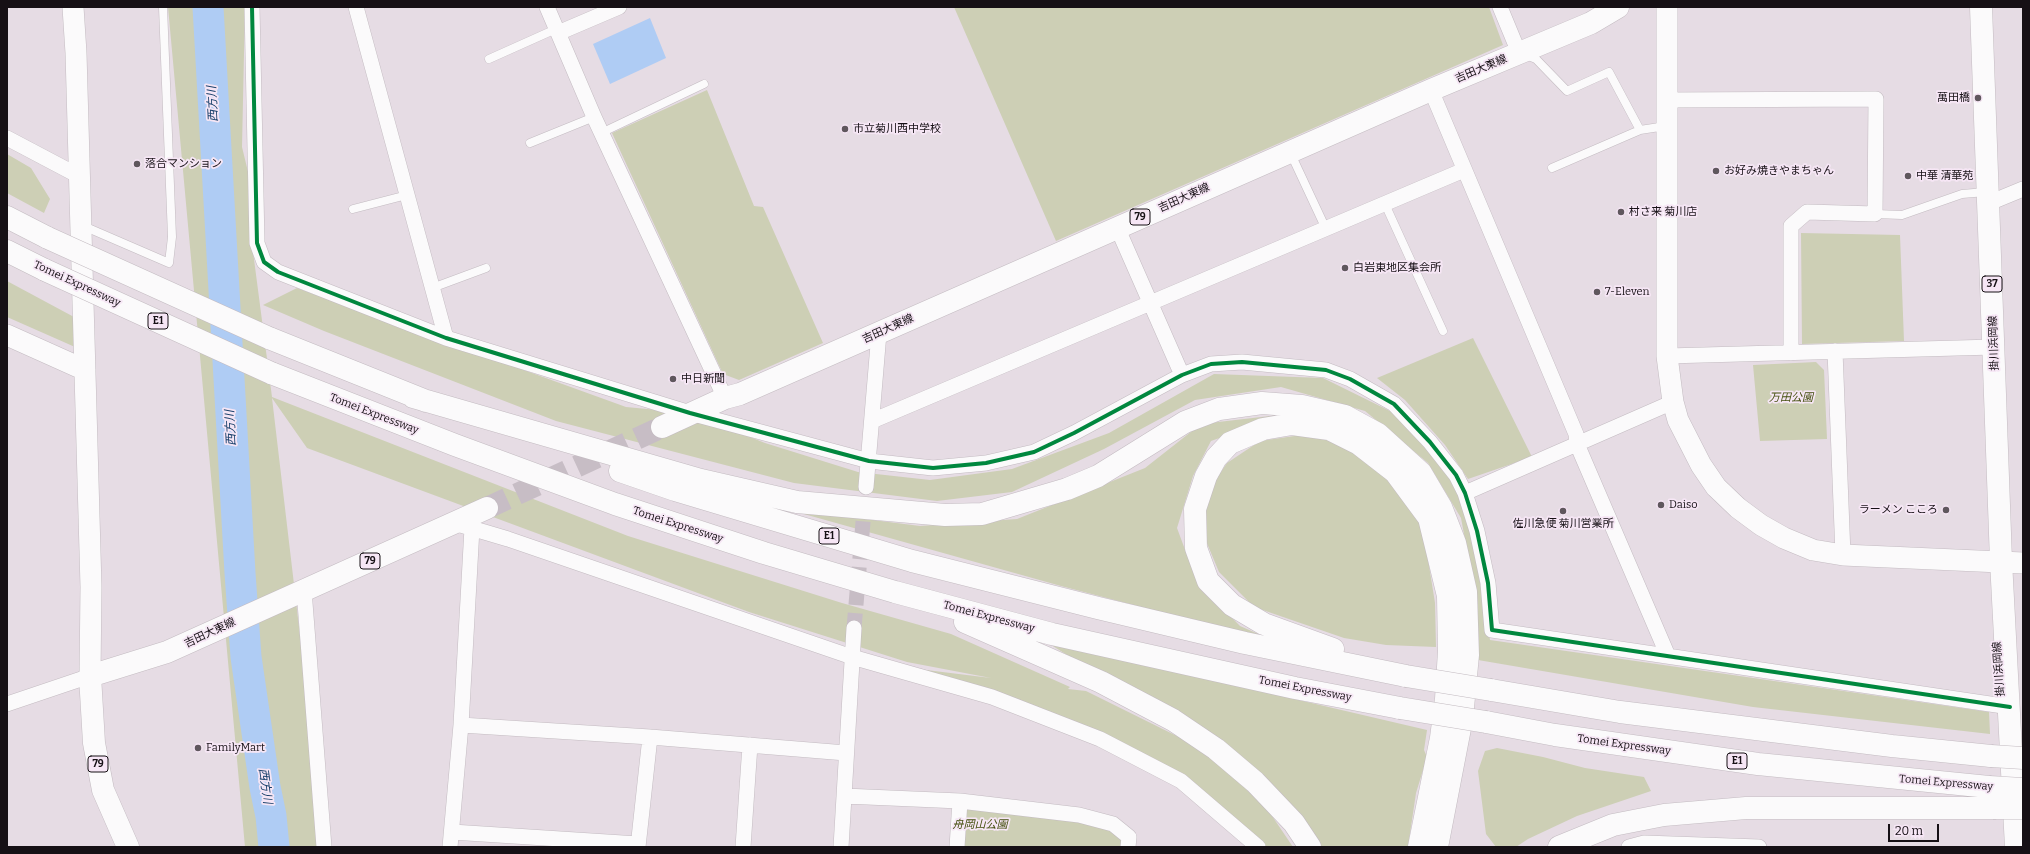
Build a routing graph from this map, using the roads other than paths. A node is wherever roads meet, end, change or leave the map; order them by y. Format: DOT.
graph roads {
  1 [pos="73,7"];
  2 [pos="163,7"];
  3 [pos="252,7"];
  4 [pos="356,7"];
  5 [pos="547,7"];
  6 [pos="1500,7"];
  7 [pos="1618,7"];
  8 [pos="1667,7"];
  9 [pos="1981,7"];
  10 [pos="615,8"];
  11 [pos="557,31"];
  12 [pos="1519,53"];
  13 [pos="489,59"];
  14 [pos="704,84"];
  15 [pos="1431,90"];
  16 [pos="1666,100"];
  17 [pos="594,117"];
  18 [pos="1666,126"];
  19 [pos="1640,130"];
  20 [pos="601,133"];
  21 [pos="7,138"];
  22 [pos="530,143"];
  23 [pos="1290,151"];
  24 [pos="1552,168"];
  25 [pos="1464,170"];
  26 [pos="79,176"];
  27 [pos="2023,189"];
  28 [pos="407,195"];
  29 [pos="1988,198"];
  30 [pos="1385,204"];
  31 [pos="353,209"];
  32 [pos="1875,214"];
  33 [pos="7,217"];
  34 [pos="81,225"];
  35 [pos="1117,227"];
  36 [pos="1326,229"];
  37 [pos="7,251"];
  38 [pos="486,268"];
  39 [pos="432,288"];
  40 [pos="1151,303"];
  41 [pos="1443,331"];
  42 [pos="879,332"];
  43 [pos="7,335"];
  44 [pos="446,338"];
  45 [pos="1994,347"];
  46 [pos="1835,351"];
  47 [pos="1791,353"];
  48 [pos="1667,356"];
  49 [pos="86,370"];
  50 [pos="1182,375"];
  51 [pos="413,397"];
  52 [pos="725,398"];
  53 [pos="1673,402"];
  54 [pos="690,413"];
  55 [pos="872,421"];
  56 [pos="662,427"];
  57 [pos="1577,444"];
  58 [pos="869,462"];
  59 [pos="866,487"];
  60 [pos="1465,493"];
  61 [pos="487,508"];
  62 [pos="463,526"];
  63 [pos="1843,555"];
  64 [pos="2001,561"];
  65 [pos="2023,563"];
  66 [pos="895,592"];
  67 [pos="295,594"];
  68 [pos="854,628"];
  69 [pos="1668,656"];
  70 [pos="852,657"];
  71 [pos="90,676"];
  72 [pos="1406,676"];
  73 [pos="7,704"];
  74 [pos="2010,707"];
  75 [pos="461,725"];
  76 [pos="650,737"];
  77 [pos="750,745"];
  78 [pos="846,753"];
  79 [pos="2023,758"];
  80 [pos="2023,790"];
  81 [pos="844,796"];
  82 [pos="1991,798"];
  83 [pos="960,801"];
  84 [pos="2019,828"];
  85 [pos="451,840"];
  86 [pos="549,843"];
  87 [pos="638,846"];
  88 [pos="128,847"];
  89 [pos="324,847"];
  90 [pos="744,847"];
  91 [pos="841,847"];
  92 [pos="956,847"];
  93 [pos="1128,847"];
  94 [pos="1258,847"];
  95 [pos="1310,847"];
  96 [pos="1419,847"];
  97 [pos="1437,847"];
  98 [pos="1559,847"];
  99 [pos="1629,847"];
  100 [pos="1759,847"];
  1 -- 26 [label="street"];
  2 -- 34 [label="lane"];
  3 -- 44 [label="street"];
  4 -- 28 [label="street"];
  5 -- 11 [label="street"];
  6 -- 12 [label="street"];
  7 -- 12 [label="main road, 吉田大東線 / 79"];
  8 -- 16 [label="street"];
  9 -- 29 [label="main road, 掛川浜岡線 / 37"];
  10 -- 11 [label="street"];
  11 -- 13 [label="lane"];
  11 -- 17 [label="street"];
  12 -- 15 [label="main road, 吉田大東線 / 79"];
  12 -- 19 [label="lane"];
  14 -- 20 [label="lane"];
  15 -- 23 [label="main road, 吉田大東線 / 79"];
  15 -- 25 [label="street"];
  16 -- 18 [label="street"];
  16 -- 32 [label="street"];
  17 -- 20 [label="street"];
  17 -- 22 [label="lane"];
  18 -- 19 [label="lane"];
  18 -- 48 [label="street"];
  19 -- 24 [label="lane"];
  20 -- 52 [label="street"];
  21 -- 26 [label="street"];
  23 -- 35 [label="main road, 吉田大東線 / 79"];
  23 -- 36 [label="lane"];
  25 -- 30 [label="street"];
  25 -- 57 [label="street"];
  26 -- 34 [label="street"];
  27 -- 29 [label="street"];
  28 -- 31 [label="lane"];
  28 -- 39 [label="street"];
  29 -- 32 [label="lane"];
  29 -- 45 [label="main road, 掛川浜岡線 / 37"];
  30 -- 36 [label="street"];
  30 -- 41 [label="lane"];
  32 -- 47 [label="street"];
  33 -- 51 [label="main road, E1, bridge"];
  34 -- 49 [label="street"];
  35 -- 40 [label="street"];
  35 -- 42 [label="main road, 吉田大東線 / 79"];
  36 -- 40 [label="street"];
  37 -- 66 [label="main road, Tomei Expressway / E1, bridge"];
  38 -- 39 [label="lane"];
  39 -- 44 [label="street"];
  40 -- 50 [label="street"];
  40 -- 55 [label="street"];
  42 -- 52 [label="main road, 吉田大東線 / 79"];
  42 -- 55 [label="street"];
  43 -- 49 [label="street"];
  44 -- 54 [label="street"];
  45 -- 46 [label="street"];
  45 -- 64 [label="main road, 掛川浜岡線 / 37"];
  46 -- 47 [label="street"];
  46 -- 63 [label="street"];
  47 -- 48 [label="street"];
  48 -- 53 [label="street"];
  49 -- 71 [label="street"];
  50 -- 58 [label="street"];
  50 -- 60 [label="street"];
  51 -- 72 [label="main road, E1"];
  51 -- 97 [label="main road"];
  52 -- 54 [label="main road, 吉田大東線 / 79"];
  53 -- 57 [label="street"];
  53 -- 63 [label="street"];
  54 -- 56 [label="main road, 吉田大東線 / 79"];
  54 -- 58 [label="street"];
  55 -- 58 [label="street"];
  57 -- 60 [label="street"];
  57 -- 69 [label="street"];
  58 -- 59 [label="street"];
  60 -- 69 [label="street"];
  61 -- 62 [label="main road, 吉田大東線 / 79"];
  62 -- 67 [label="main road, 吉田大東線 / 79"];
  62 -- 70 [label="street"];
  62 -- 75 [label="street"];
  63 -- 64 [label="street"];
  64 -- 65 [label="street"];
  64 -- 74 [label="main road, 掛川浜岡線 / 37"];
  66 -- 82 [label="main road, Tomei Expressway / E1, bridge"];
  66 -- 95 [label="main road"];
  67 -- 71 [label="main road, 吉田大東線 / 79"];
  67 -- 89 [label="street"];
  68 -- 70 [label="street"];
  69 -- 74 [label="street"];
  70 -- 78 [label="street"];
  70 -- 94 [label="street"];
  71 -- 73 [label="street"];
  71 -- 88 [label="main road, 79"];
  72 -- 79 [label="main road, E1, bridge"];
  72 -- 96 [label="main road"];
  74 -- 84 [label="main road, 掛川浜岡線 / 37"];
  75 -- 76 [label="street"];
  75 -- 85 [label="street"];
  76 -- 77 [label="street"];
  76 -- 87 [label="street"];
  77 -- 78 [label="street"];
  77 -- 90 [label="street"];
  78 -- 81 [label="street"];
  80 -- 82 [label="main road, Tomei Expressway / E1, bridge"];
  81 -- 83 [label="street"];
  81 -- 91 [label="street"];
  82 -- 84 [label="main road, bridge"];
  82 -- 98 [label="main road"];
  83 -- 92 [label="street"];
  83 -- 93 [label="street"];
  85 -- 86 [label="street"];
  86 -- 87 [label="street"];
  99 -- 100 [label="street"];
}
